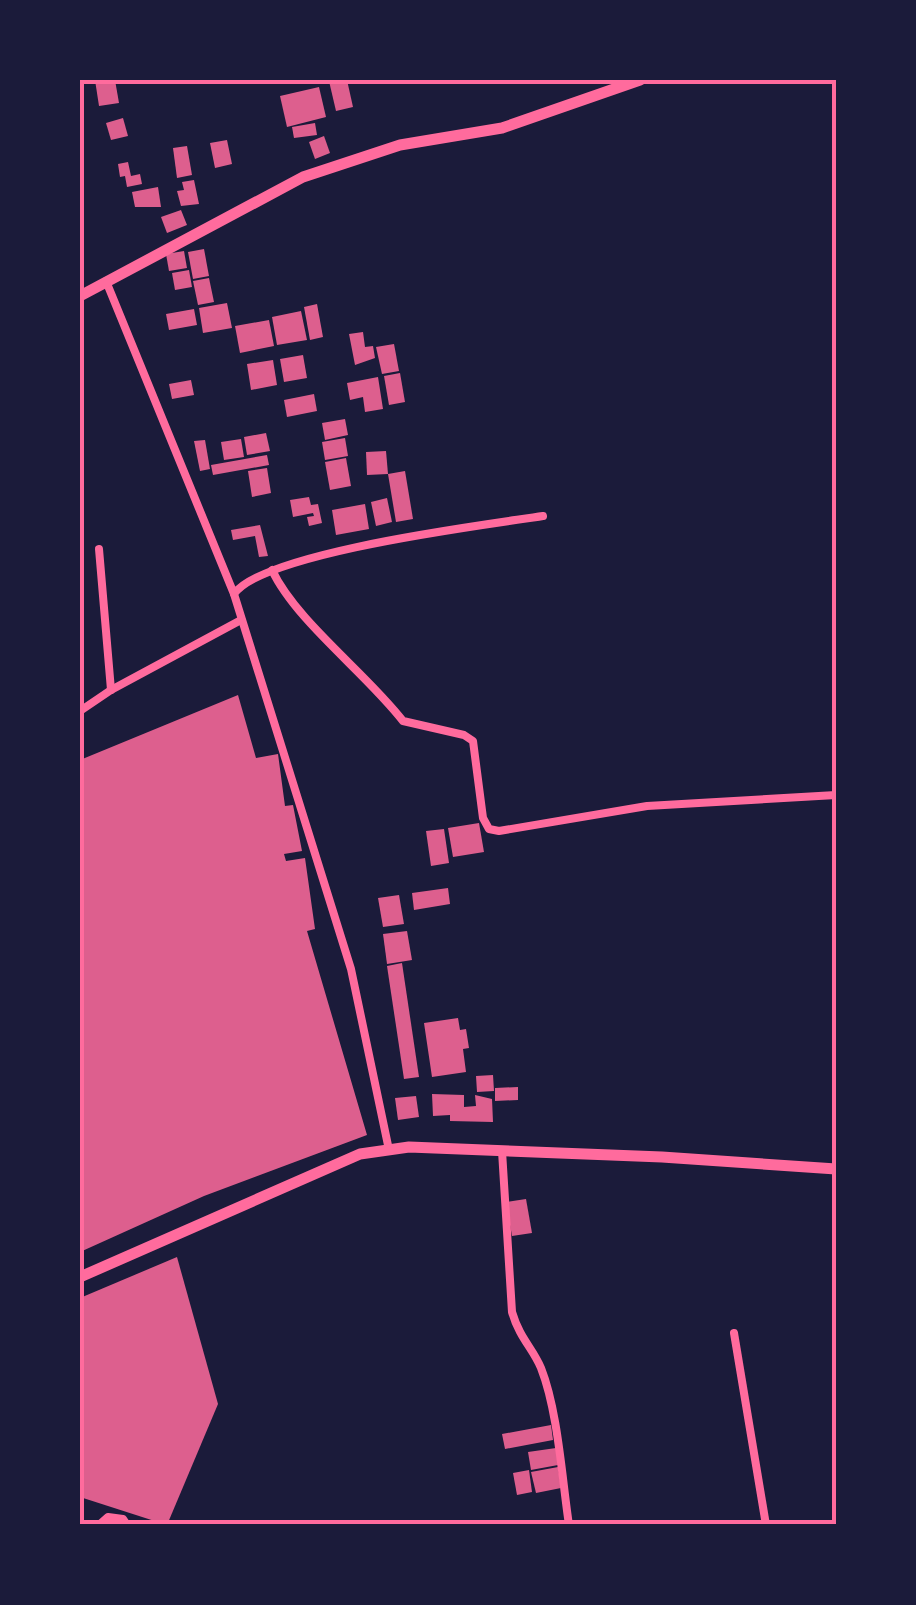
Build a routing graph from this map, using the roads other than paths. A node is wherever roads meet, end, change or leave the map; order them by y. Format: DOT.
graph roads {
  1 [pos="640,80"];
  2 [pos="106,280"];
  3 [pos="80,296"];
  4 [pos="542,516"];
  5 [pos="99,550"];
  6 [pos="272,570"];
  7 [pos="234,594"];
  8 [pos="241,620"];
  9 [pos="111,690"];
  10 [pos="80,711"];
  11 [pos="836,795"];
  12 [pos="389,1150"];
  13 [pos="502,1150"];
  14 [pos="836,1169"];
  15 [pos="80,1277"];
  16 [pos="734,1333"];
  17 [pos="99,1525"];
  18 [pos="127,1525"];
  19 [pos="569,1525"];
  20 [pos="766,1525"];
  1 -- 2 [label="main road"];
  2 -- 3 [label="main road"];
  2 -- 7 [label="street"];
  4 -- 6 [label="street"];
  5 -- 9 [label="street"];
  6 -- 7 [label="street"];
  6 -- 11 [label="street"];
  7 -- 8 [label="street"];
  8 -- 9 [label="street"];
  8 -- 12 [label="street"];
  9 -- 10 [label="street"];
  12 -- 13 [label="main road"];
  12 -- 15 [label="main road"];
  13 -- 14 [label="main road"];
  13 -- 19 [label="street"];
  16 -- 20 [label="street"];
  17 -- 18 [label="street"];
}
